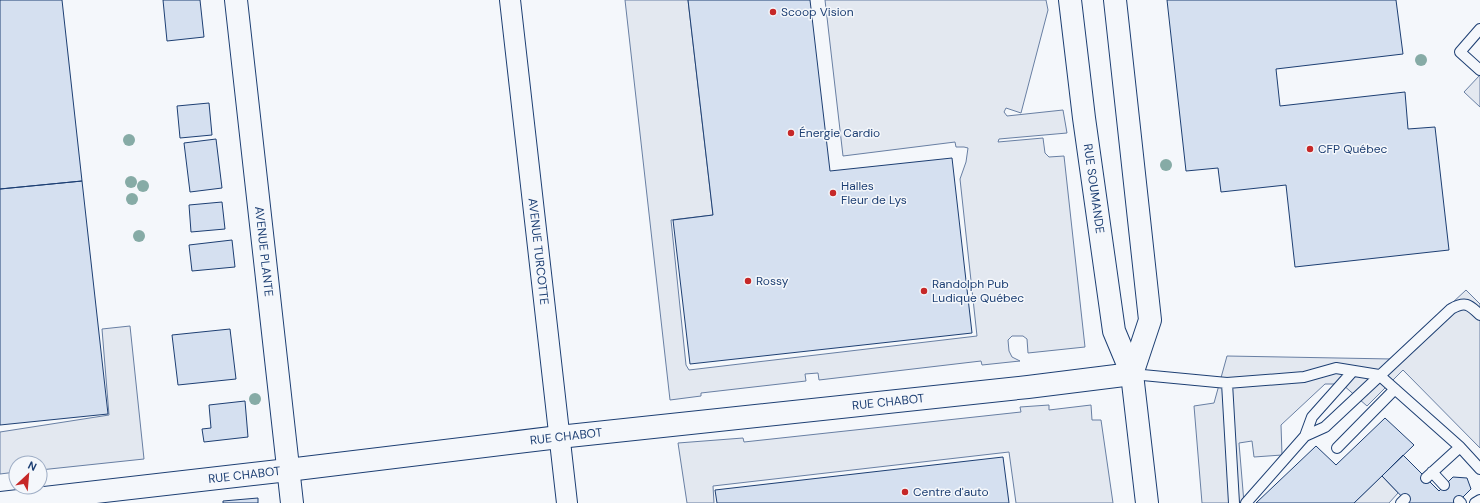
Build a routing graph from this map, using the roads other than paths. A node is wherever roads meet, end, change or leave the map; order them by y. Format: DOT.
graph roads {
  1 [pos="236,0"];
  2 [pos="510,0"];
  3 [pos="1070,0"];
  4 [pos="1115,0"];
  5 [pos="1480,29"];
  6 [pos="1480,70"];
  7 [pos="1480,315"];
  8 [pos="1353,371"];
  9 [pos="1132,374"];
  10 [pos="1379,376"];
  11 [pos="1227,383"];
  12 [pos="1395,389"];
  13 [pos="559,436"];
  14 [pos="1305,436"];
  15 [pos="1460,447"];
  16 [pos="1337,448"];
  17 [pos="1480,469"];
  18 [pos="288,470"];
  19 [pos="1444,485"];
  20 [pos="1480,500"];
  21 [pos="0,503"];
  22 [pos="292,503"];
  23 [pos="567,503"];
  24 [pos="1147,503"];
  25 [pos="1234,503"];
  26 [pos="1246,503"];
  27 [pos="1475,503"];
  1 -- 18 [label="street, AVENUE PLANTE"];
  2 -- 13 [label="street, AVENUE TURCOTTE"];
  3 -- 9 [label="street, RUE SOUMANDE"];
  4 -- 9 [label="street, RUE SOUMANDE"];
  5 -- 6 [label="lane"];
  7 -- 10 [label="lane"];
  8 -- 10 [label="lane"];
  8 -- 11 [label="lane"];
  8 -- 14 [label="lane"];
  9 -- 11 [label="lane"];
  9 -- 13 [label="street, RUE CHABOT"];
  9 -- 24 [label="street, RUE SOUMANDE"];
  10 -- 12 [label="lane"];
  10 -- 14 [label="lane"];
  11 -- 25 [label="lane"];
  12 -- 15 [label="lane"];
  12 -- 16 [label="lane"];
  13 -- 18 [label="street, RUE CHABOT"];
  13 -- 23 [label="street, AVENUE TURCOTTE"];
  14 -- 26 [label="lane"];
  15 -- 17 [label="lane"];
  15 -- 19 [label="lane"];
  18 -- 21 [label="street, RUE CHABOT"];
  18 -- 22 [label="street, AVENUE PLANTE"];
  20 -- 27 [label="lane"];
}
